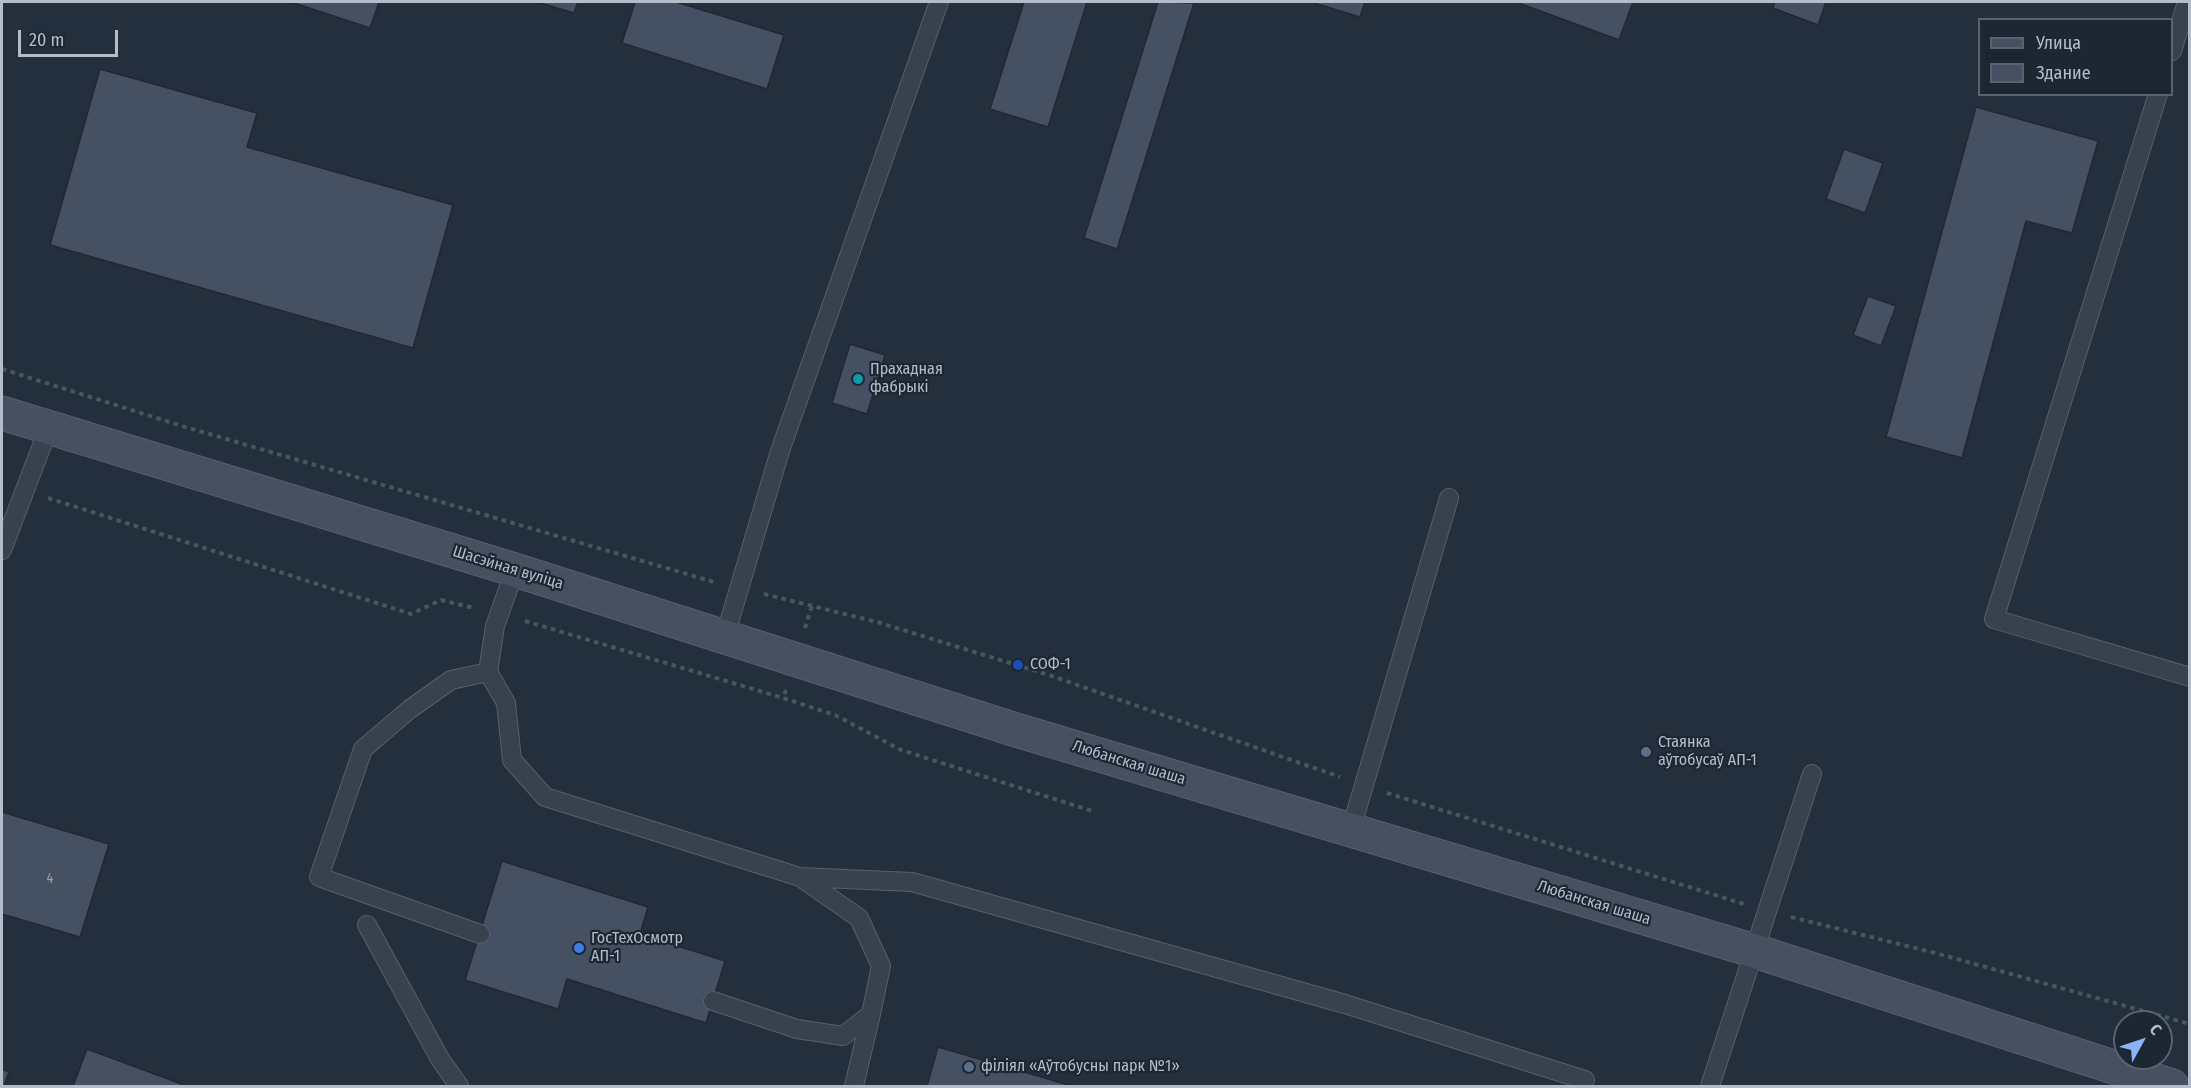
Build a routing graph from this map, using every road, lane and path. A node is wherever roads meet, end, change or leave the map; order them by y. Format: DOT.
graph roads {
  1 [pos="939,2"];
  2 [pos="2187,2"];
  3 [pos="2173,48"];
  4 [pos="2157,96"];
  5 [pos="2,369"];
  6 [pos="2,413"];
  7 [pos="49,428"];
  8 [pos="28,482"];
  9 [pos="1449,498"];
  10 [pos="5,530"];
  11 [pos="2,550"];
  12 [pos="515,570"];
  13 [pos="740,590"];
  14 [pos="812,606"];
  15 [pos="499,614"];
  16 [pos="725,636"];
  17 [pos="795,659"];
  18 [pos="488,672"];
  19 [pos="2190,678"];
  20 [pos="783,698"];
  21 [pos="1013,729"];
  22 [pos="1812,774"];
  23 [pos="1364,786"];
  24 [pos="1092,811"];
  25 [pos="1351,829"];
  26 [pos="800,877"];
  27 [pos="1768,911"];
  28 [pos="367,925"];
  29 [pos="480,934"];
  30 [pos="1755,951"];
  31 [pos="713,1001"];
  32 [pos="871,1014"];
  33 [pos="2190,1024"];
  34 [pos="1585,1080"];
  35 [pos="2162,1085"];
  36 [pos="459,1086"];
  37 [pos="854,1086"];
  38 [pos="1710,1086"];
  1 -- 13 [label="lane"];
  2 -- 3 [label="lane"];
  4 -- 19 [label="lane"];
  5 -- 13 [label="path"];
  6 -- 7 [label="main road, Шасэйная вуліца"];
  7 -- 8 [label="lane"];
  7 -- 12 [label="main road, Шасэйная вуліца"];
  8 -- 10 [label="lane"];
  8 -- 15 [label="path"];
  9 -- 23 [label="lane"];
  10 -- 11 [label="lane"];
  12 -- 15 [label="lane"];
  12 -- 16 [label="main road, Шасэйная вуліца"];
  13 -- 14 [label="path"];
  13 -- 16 [label="lane"];
  14 -- 17 [label="path"];
  14 -- 23 [label="path"];
  15 -- 18 [label="lane"];
  15 -- 20 [label="path"];
  16 -- 17 [label="main road, Шасэйная вуліца"];
  17 -- 20 [label="path"];
  17 -- 21 [label="main road, Шасэйная вуліца"];
  18 -- 26 [label="lane"];
  18 -- 29 [label="lane"];
  20 -- 24 [label="path"];
  21 -- 25 [label="main road, Любанская шаша"];
  22 -- 27 [label="lane"];
  23 -- 25 [label="lane"];
  23 -- 27 [label="path"];
  25 -- 30 [label="main road, Любанская шаша"];
  26 -- 32 [label="lane"];
  26 -- 34 [label="lane"];
  27 -- 30 [label="lane"];
  27 -- 33 [label="path"];
  28 -- 36 [label="lane"];
  30 -- 35 [label="main road, Любанская шаша"];
  30 -- 38 [label="lane"];
  31 -- 32 [label="lane"];
  32 -- 37 [label="lane"];
}
